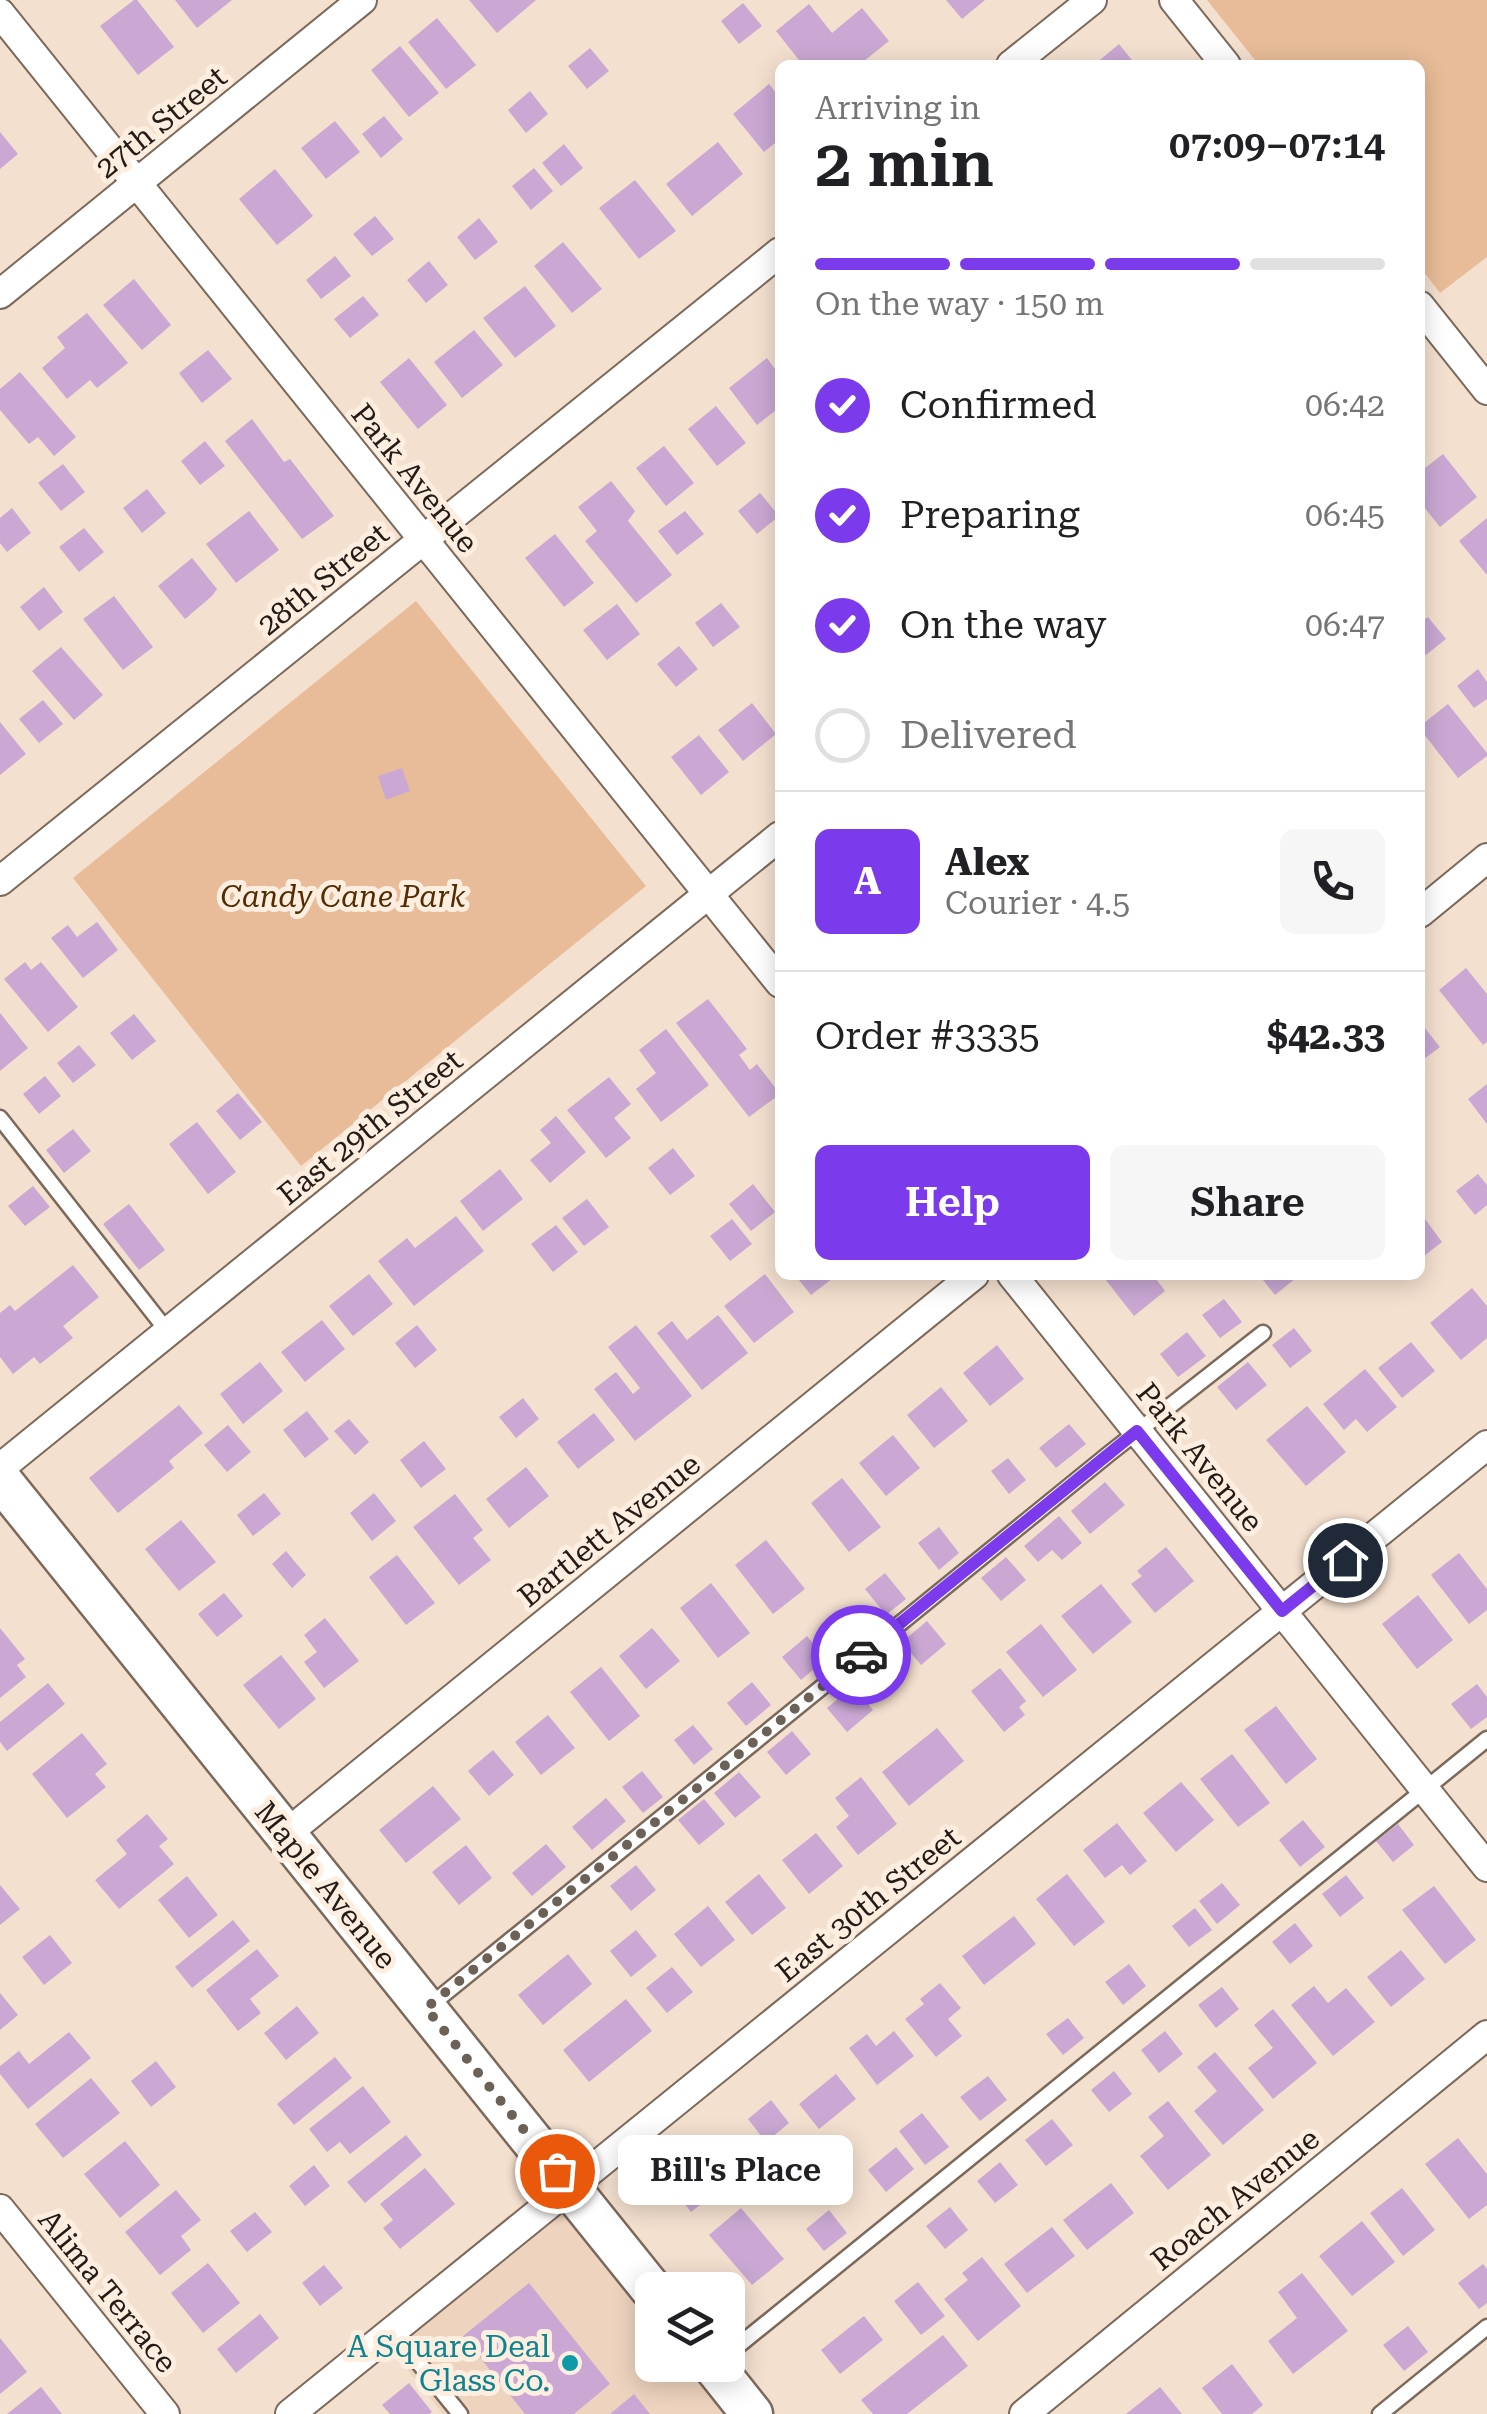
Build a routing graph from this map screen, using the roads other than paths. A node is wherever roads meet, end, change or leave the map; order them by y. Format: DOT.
graph roads {
  1 [pos="362,0"];
  2 [pos="1092,0"];
  3 [pos="1174,0"];
  4 [pos="0,13"];
  5 [pos="1017,60"];
  6 [pos="1222,60"];
  7 [pos="136,184"];
  8 [pos="775,256"];
  9 [pos="0,294"];
  10 [pos="1425,318"];
  11 [pos="1487,390"];
  12 [pos="423,539"];
  13 [pos="775,840"];
  14 [pos="1487,858"];
  15 [pos="0,881"];
  16 [pos="708,894"];
  17 [pos="1425,909"];
  18 [pos="775,978"];
  19 [pos="0,1118"];
  20 [pos="968,1280"];
  21 [pos="1016,1280"];
  22 [pos="168,1332"];
  23 [pos="1264,1333"];
  24 [pos="1137,1431"];
  25 [pos="1487,1444"];
  26 [pos="0,1468"];
  27 [pos="0,1480"];
  28 [pos="1282,1611"];
  29 [pos="1487,1739"];
  30 [pos="1424,1789"];
  31 [pos="286,1834"];
  32 [pos="1487,1868"];
  33 [pos="426,2008"];
  34 [pos="1487,2035"];
  35 [pos="570,2188"];
  36 [pos="0,2209"];
  37 [pos="638,2272"];
  38 [pos="1487,2327"];
  39 [pos="393,2331"];
  40 [pos="745,2340"];
  41 [pos="727,2382"];
  42 [pos="165,2414"];
  43 [pos="290,2414"];
  44 [pos="460,2414"];
  45 [pos="752,2414"];
  46 [pos="1024,2414"];
  47 [pos="1380,2414"];
  1 -- 7 [label="street, 27th Street"];
  2 -- 5 [label="street"];
  3 -- 6 [label="street"];
  4 -- 7 [label="street, Park Avenue"];
  7 -- 9 [label="street, 27th Street"];
  7 -- 12 [label="street, Park Avenue"];
  8 -- 12 [label="street, 28th Street"];
  10 -- 11 [label="street"];
  12 -- 15 [label="street, 28th Street"];
  12 -- 16 [label="street, Park Avenue"];
  13 -- 16 [label="street, East 29th Street"];
  14 -- 17 [label="street"];
  16 -- 18 [label="street, Park Avenue"];
  16 -- 22 [label="street, East 29th Street"];
  19 -- 22 [label="lane"];
  20 -- 31 [label="street, Bartlett Avenue"];
  21 -- 24 [label="street, Park Avenue"];
  22 -- 26 [label="street, East 29th Street"];
  23 -- 24 [label="lane"];
  24 -- 28 [label="street, Park Avenue"];
  24 -- 33 [label="lane"];
  25 -- 28 [label="street, East 30th Street"];
  27 -- 31 [label="street, Maple Avenue"];
  28 -- 30 [label="street, Park Avenue"];
  28 -- 35 [label="street, East 30th Street"];
  29 -- 30 [label="lane"];
  30 -- 32 [label="street, Park Avenue"];
  30 -- 40 [label="lane"];
  31 -- 33 [label="street, Maple Avenue"];
  33 -- 35 [label="street, Maple Avenue"];
  34 -- 46 [label="street, Roach Avenue"];
  35 -- 37 [label="street, Maple Avenue"];
  35 -- 39 [label="street, East 30th Street"];
  36 -- 42 [label="street, Alima Terrace"];
  38 -- 47 [label="lane"];
  39 -- 43 [label="street, East 30th Street"];
  39 -- 44 [label="lane"];
  41 -- 45 [label="street"];
}
